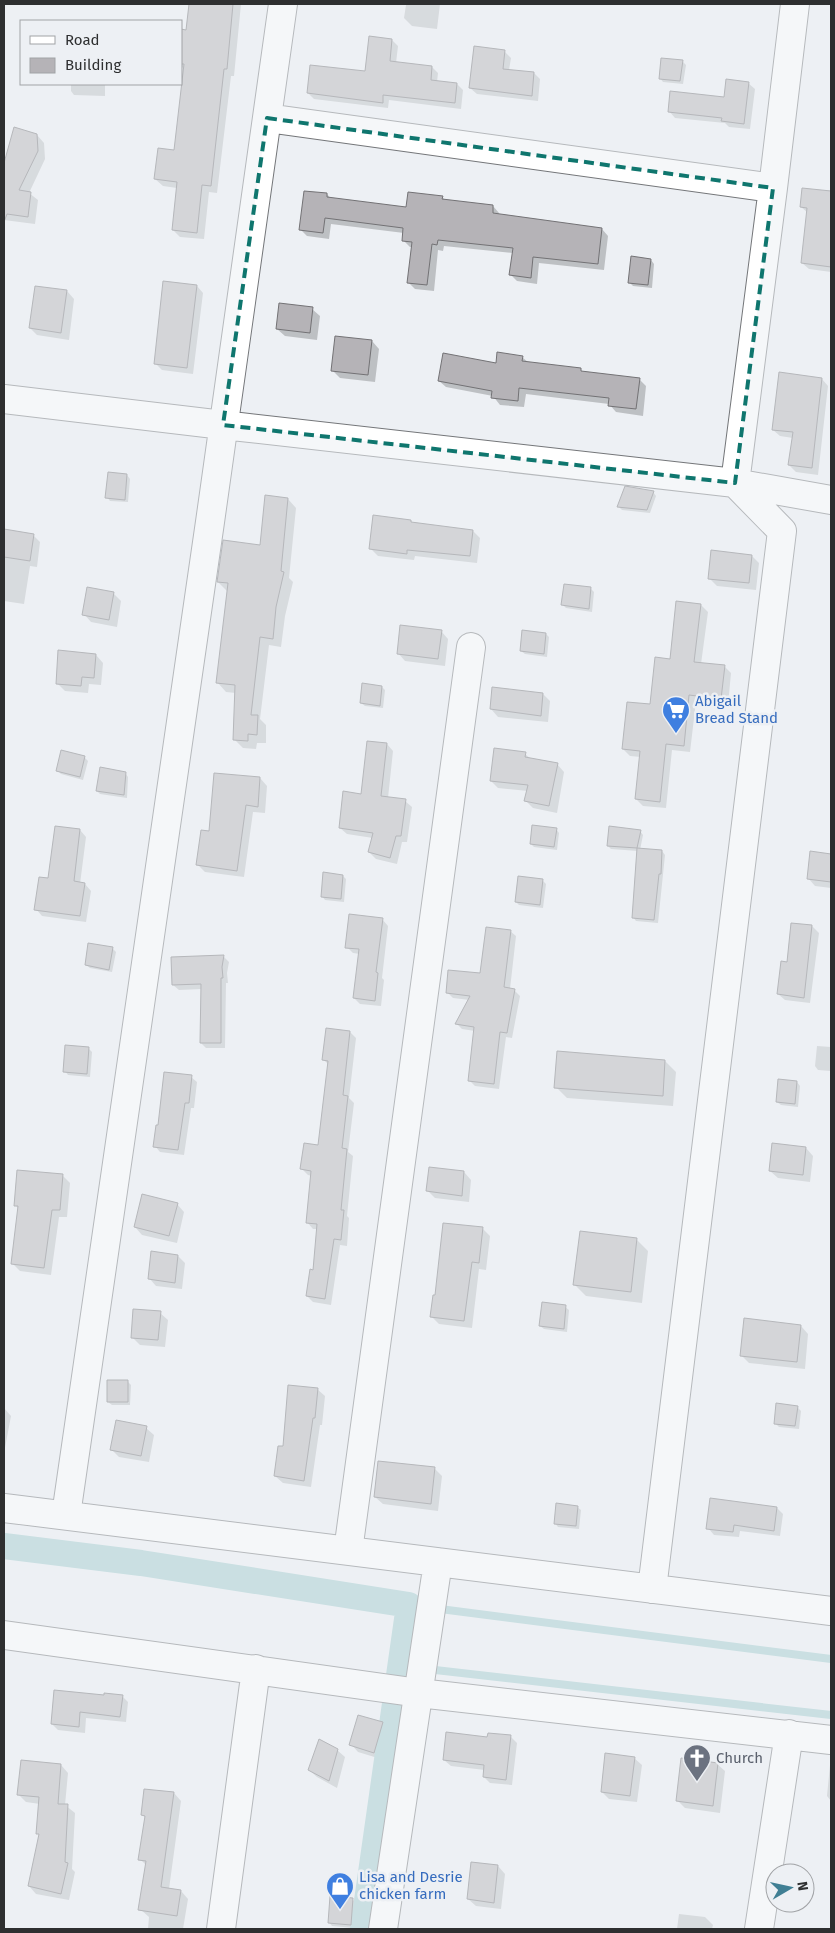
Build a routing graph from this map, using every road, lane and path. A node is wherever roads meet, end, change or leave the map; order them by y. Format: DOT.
graph roads {
  1 [pos="283,4"];
  2 [pos="795,4"];
  3 [pos="267,118"];
  4 [pos="773,188"];
  5 [pos="4,399"];
  6 [pos="223,426"];
  7 [pos="735,483"];
  8 [pos="831,500"];
  9 [pos="471,647"];
  10 [pos="4,1508"];
  11 [pos="66,1515"];
  12 [pos="348,1551"];
  13 [pos="438,1562"];
  14 [pos="652,1589"];
  15 [pos="831,1611"];
  16 [pos="4,1635"];
  17 [pos="256,1669"];
  18 [pos="419,1692"];
  19 [pos="789,1734"];
  20 [pos="831,1740"];
  21 [pos="221,1929"];
  22 [pos="383,1929"];
  23 [pos="759,1929"];
  1 -- 3 [label="street"];
  2 -- 4 [label="street"];
  3 -- 4 [label="street"];
  3 -- 6 [label="street"];
  4 -- 7 [label="street"];
  5 -- 6 [label="street"];
  6 -- 7 [label="street"];
  6 -- 11 [label="street"];
  7 -- 8 [label="street"];
  7 -- 14 [label="street"];
  9 -- 12 [label="street"];
  10 -- 11 [label="street"];
  11 -- 12 [label="street"];
  12 -- 13 [label="street"];
  13 -- 14 [label="street"];
  13 -- 18 [label="street"];
  14 -- 15 [label="street"];
  16 -- 17 [label="street"];
  17 -- 18 [label="street"];
  17 -- 21 [label="street"];
  18 -- 19 [label="street"];
  18 -- 22 [label="street"];
  19 -- 20 [label="street"];
  19 -- 23 [label="street"];
}
